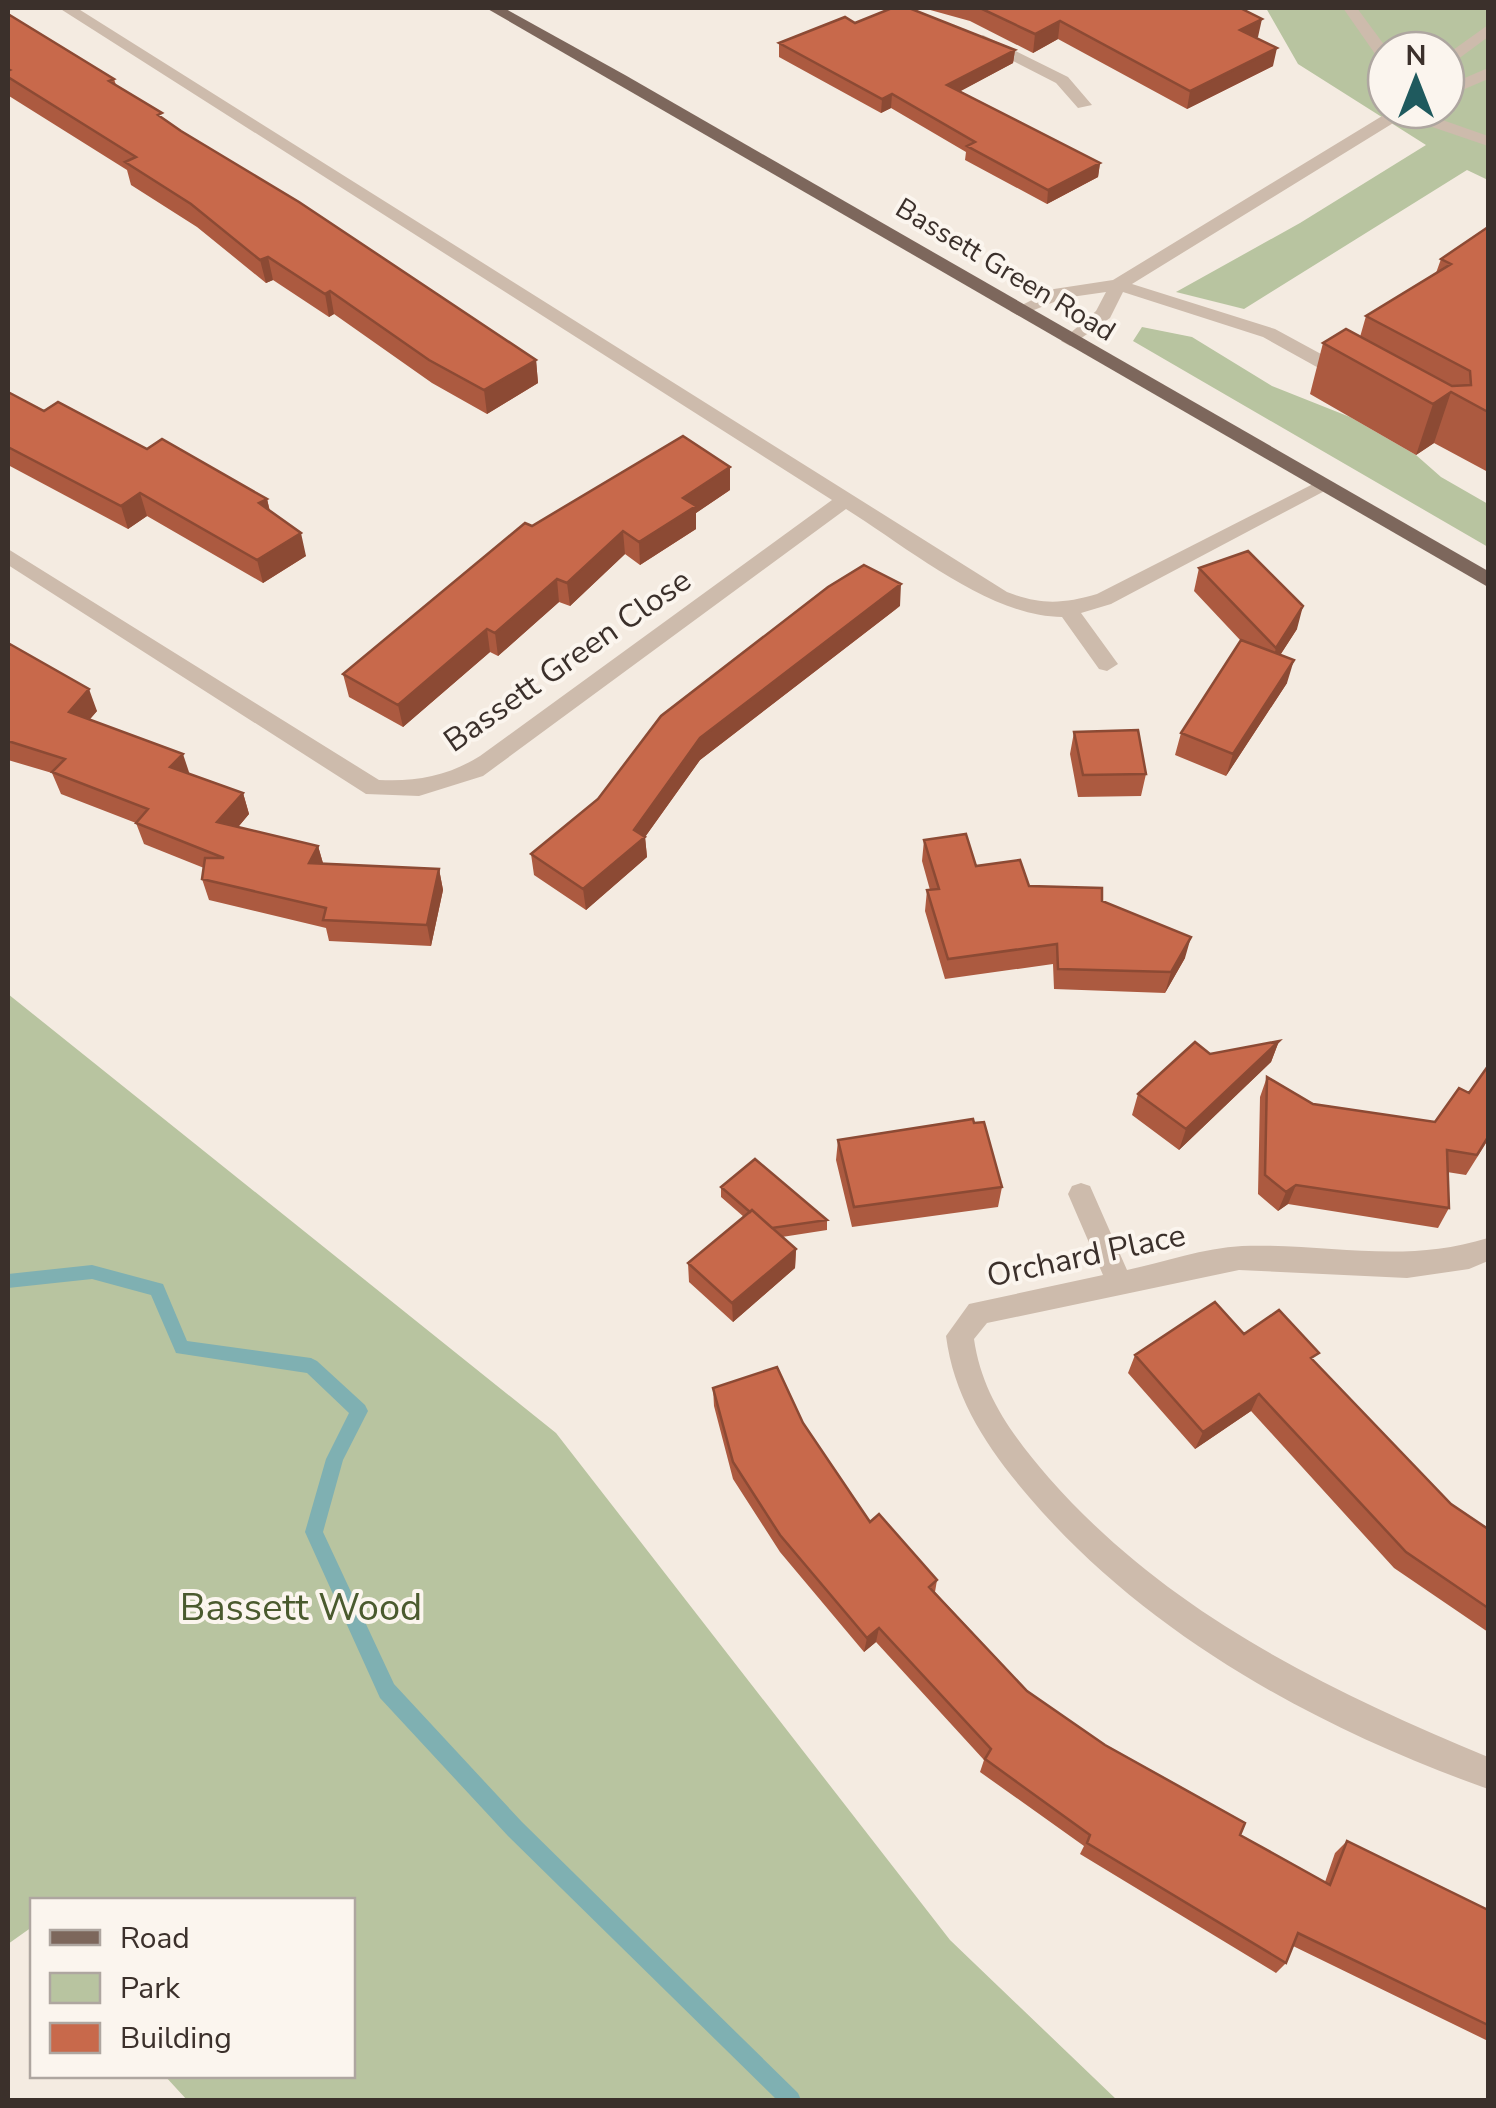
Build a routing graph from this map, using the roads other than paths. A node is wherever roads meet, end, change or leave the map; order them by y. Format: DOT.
graph roads {
  1 [pos="67,8"];
  2 [pos="494,8"];
  3 [pos="1350,8"];
  4 [pos="1366,30"];
  5 [pos="1488,30"];
  6 [pos="970,35"];
  7 [pos="1466,47"];
  8 [pos="1084,105"];
  9 [pos="1371,130"];
  10 [pos="1456,130"];
  11 [pos="1488,141"];
  12 [pos="1118,285"];
  13 [pos="1018,311"];
  14 [pos="1070,341"];
  15 [pos="1374,390"];
  16 [pos="1324,486"];
  17 [pos="843,500"];
  18 [pos="8,556"];
  19 [pos="1488,580"];
  20 [pos="1068,610"];
  21 [pos="1106,664"];
  22 [pos="1081,1194"];
  23 [pos="1479,1253"];
  24 [pos="1120,1284"];
  25 [pos="1488,1773"];
  1 -- 17 [label="street"];
  2 -- 13 [label="main road, Bassett Green Road"];
  3 -- 4 [label="street"];
  5 -- 7 [label="street"];
  6 -- 8 [label="street"];
  9 -- 12 [label="street"];
  10 -- 11 [label="street"];
  12 -- 13 [label="street"];
  12 -- 14 [label="street"];
  12 -- 15 [label="street"];
  13 -- 14 [label="main road, Bassett Green Road"];
  14 -- 16 [label="main road, Bassett Green Road"];
  16 -- 19 [label="main road, Bassett Green Road"];
  16 -- 20 [label="street"];
  17 -- 18 [label="street, Bassett Green Close"];
  17 -- 20 [label="street"];
  20 -- 21 [label="street"];
  22 -- 24 [label="street"];
  23 -- 24 [label="street, Orchard Place"];
  24 -- 25 [label="street, Orchard Place"];
}
